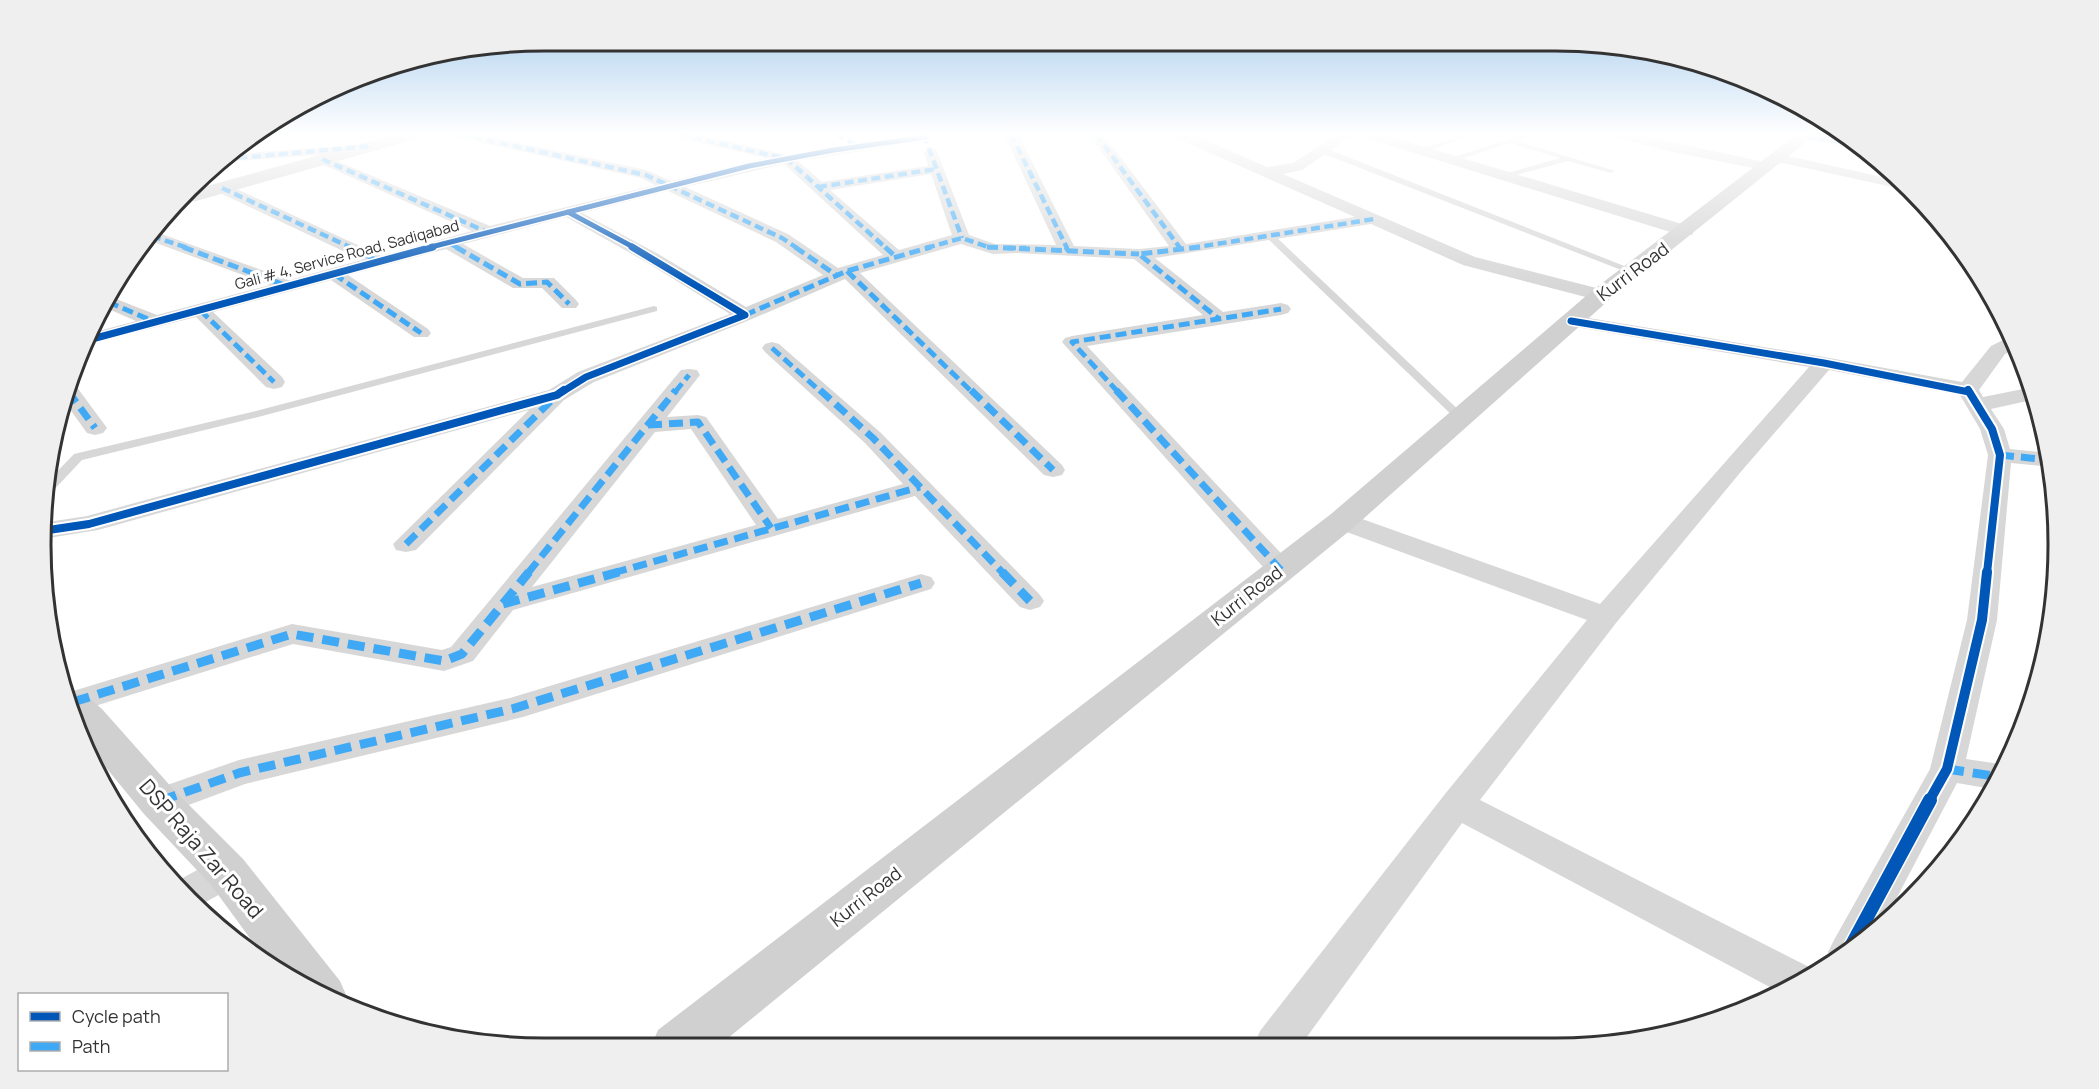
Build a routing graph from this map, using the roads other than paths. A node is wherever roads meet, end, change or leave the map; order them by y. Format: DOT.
graph roads {
  1 [pos="233,185"];
  2 [pos="381,185"];
  3 [pos="674,185"];
  4 [pos="816,185"];
  5 [pos="832,185"];
  6 [pos="942,185"];
  7 [pos="1036,185"];
  8 [pos="1133,185"];
  9 [pos="1295,185"];
  10 [pos="1411,185"];
  11 [pos="1536,185"];
  12 [pos="1743,185"];
  13 [pos="669,186"];
  14 [pos="818,187"];
  15 [pos="222,188"];
  16 [pos="197,195"];
  17 [pos="568,212"];
  18 [pos="1374,219"];
  19 [pos="1686,231"];
  20 [pos="488,232"];
  21 [pos="1270,236"];
  22 [pos="158,238"];
  23 [pos="962,238"];
  24 [pos="449,243"];
  25 [pos="1181,250"];
  26 [pos="1068,251"];
  27 [pos="1139,254"];
  28 [pos="896,257"];
  29 [pos="380,261"];
  30 [pos="1632,271"];
  31 [pos="841,273"];
  32 [pos="334,274"];
  33 [pos="288,286"];
  34 [pos="1601,295"];
  35 [pos="114,304"];
  36 [pos="569,304"];
  37 [pos="654,309"];
  38 [pos="1281,309"];
  39 [pos="200,310"];
  40 [pos="745,315"];
  41 [pos="1220,319"];
  42 [pos="1571,321"];
  43 [pos="155,322"];
  44 [pos="421,333"];
  45 [pos="97,338"];
  46 [pos="2006,346"];
  47 [pos="772,348"];
  48 [pos="1824,363"];
  49 [pos="689,375"];
  50 [pos="274,382"];
  51 [pos="2024,394"];
  52 [pos="557,395"];
  53 [pos="73,398"];
  54 [pos="1973,398"];
  55 [pos="1461,418"];
  56 [pos="648,425"];
  57 [pos="95,428"];
  58 [pos="2000,455"];
  59 [pos="2041,459"];
  60 [pos="1053,470"];
  61 [pos="55,482"];
  62 [pos="920,487"];
  63 [pos="1342,521"];
  64 [pos="771,528"];
  65 [pos="51,530"];
  66 [pos="406,544"];
  67 [pos="1281,570"];
  68 [pos="921,583"];
  69 [pos="1030,601"];
  70 [pos="503,604"];
  71 [pos="1606,616"];
  72 [pos="76,701"];
  73 [pos="81,713"];
  74 [pos="1947,768"];
  75 [pos="1990,775"];
  76 [pos="159,802"];
  77 [pos="1457,804"];
  78 [pos="227,872"];
  79 [pos="194,891"];
  80 [pos="1858,934"];
  81 [pos="306,977"];
  82 [pos="1791,978"];
  83 [pos="687,1038"];
  84 [pos="1280,1038"];
  1 -- 15 [label="main road"];
  2 -- 20 [label="street"];
  3 -- 13 [label="street, Gali # 4, Service Road, Sadiqabad"];
  4 -- 14 [label="street"];
  5 -- 14 [label="street"];
  6 -- 23 [label="street"];
  7 -- 26 [label="street"];
  8 -- 25 [label="street"];
  9 -- 18 [label="street"];
  10 -- 30 [label="lane"];
  11 -- 19 [label="street"];
  12 -- 19 [label="main road, Kurri Road"];
  13 -- 17 [label="street, Gali # 4, Service Road, Sadiqabad"];
  13 -- 31 [label="street"];
  14 -- 28 [label="street"];
  15 -- 16 [label="main road"];
  15 -- 29 [label="street"];
  17 -- 20 [label="street, Gali # 4, Service Road, Sadiqabad"];
  17 -- 40 [label="street"];
  18 -- 21 [label="street"];
  18 -- 34 [label="street"];
  19 -- 30 [label="main road, Kurri Road"];
  20 -- 24 [label="street, Gali # 4, Service Road, Sadiqabad"];
  21 -- 25 [label="street"];
  21 -- 55 [label="lane"];
  22 -- 33 [label="street"];
  23 -- 26 [label="street"];
  23 -- 28 [label="street"];
  24 -- 29 [label="street, Gali # 4, Service Road, Sadiqabad"];
  24 -- 36 [label="street"];
  25 -- 27 [label="street"];
  26 -- 27 [label="street"];
  27 -- 41 [label="street"];
  28 -- 31 [label="street"];
  29 -- 32 [label="street, Gali # 4, Service Road, Sadiqabad"];
  30 -- 34 [label="main road, Kurri Road"];
  31 -- 40 [label="street"];
  31 -- 60 [label="street"];
  32 -- 33 [label="street, Gali # 4, Service Road, Sadiqabad"];
  32 -- 44 [label="street"];
  33 -- 39 [label="street, Gali # 4, Service Road, Sadiqabad"];
  34 -- 42 [label="main road, Kurri Road"];
  35 -- 43 [label="street"];
  37 -- 61 [label="lane"];
  38 -- 41 [label="street"];
  39 -- 43 [label="street, Gali # 4, Service Road, Sadiqabad"];
  39 -- 50 [label="street"];
  40 -- 52 [label="street"];
  41 -- 67 [label="street"];
  42 -- 48 [label="street"];
  42 -- 55 [label="main road, Kurri Road"];
  43 -- 45 [label="street, Gali # 4, Service Road, Sadiqabad"];
  46 -- 54 [label="street"];
  47 -- 62 [label="street"];
  48 -- 54 [label="street"];
  48 -- 71 [label="street"];
  49 -- 56 [label="street"];
  51 -- 54 [label="street"];
  52 -- 65 [label="street"];
  52 -- 66 [label="street"];
  53 -- 57 [label="street"];
  54 -- 58 [label="street"];
  55 -- 63 [label="main road, Kurri Road"];
  56 -- 64 [label="street"];
  56 -- 70 [label="street"];
  58 -- 59 [label="street"];
  58 -- 74 [label="street"];
  62 -- 64 [label="street"];
  62 -- 69 [label="street"];
  63 -- 67 [label="main road, Kurri Road"];
  63 -- 71 [label="street"];
  64 -- 70 [label="street"];
  67 -- 83 [label="main road, Kurri Road"];
  68 -- 76 [label="street"];
  70 -- 72 [label="street"];
  71 -- 77 [label="street"];
  73 -- 76 [label="main road, DSP Raja Zar Road"];
  74 -- 75 [label="street"];
  74 -- 80 [label="street"];
  76 -- 78 [label="main road, DSP Raja Zar Road"];
  77 -- 82 [label="street"];
  77 -- 84 [label="street"];
  78 -- 79 [label="street"];
  78 -- 81 [label="main road, DSP Raja Zar Road"];
}
